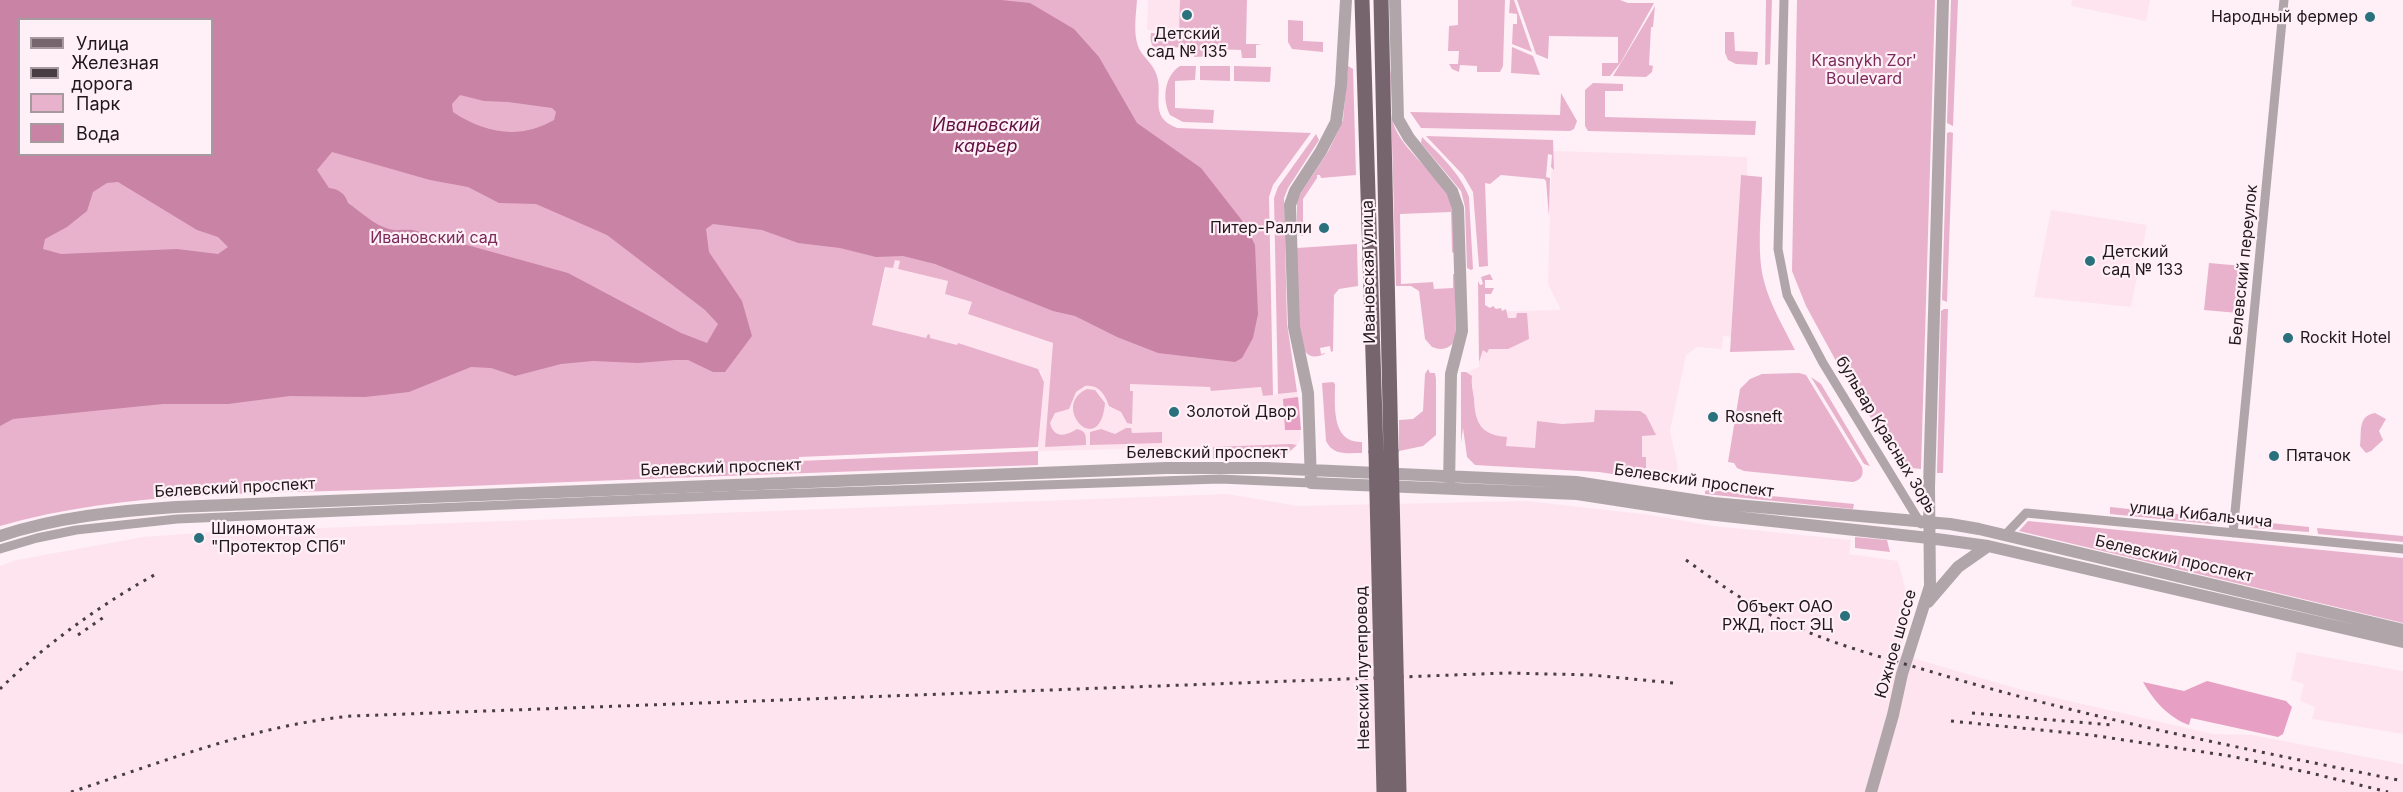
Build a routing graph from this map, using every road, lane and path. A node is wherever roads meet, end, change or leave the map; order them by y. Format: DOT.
graph roads {
  1 [pos="1346,0"];
  2 [pos="1362,0"];
  3 [pos="1381,0"];
  4 [pos="1395,0"];
  5 [pos="1784,0"];
  6 [pos="1943,0"];
  7 [pos="2284,0"];
  8 [pos="1342,45"];
  9 [pos="1364,45"];
  10 [pos="1384,452"];
  11 [pos="1311,477"];
  12 [pos="1449,483"];
  13 [pos="1925,522"];
  14 [pos="2233,533"];
  15 [pos="2005,535"];
  16 [pos="0,536"];
  17 [pos="1929,538"];
  18 [pos="1386,543"];
  19 [pos="1988,546"];
  20 [pos="0,549"];
  21 [pos="2403,549"];
  22 [pos="1925,605"];
  23 [pos="2403,630"];
  24 [pos="2403,642"];
  25 [pos="1384,792"];
  26 [pos="1399,792"];
  27 [pos="1871,792"];
  1 -- 8 [label="street"];
  2 -- 9 [label="main road, Ивановская улица"];
  3 -- 10 [label="main road, Ивановская улица"];
  4 -- 12 [label="street"];
  5 -- 13 [label="street, бульвар Красных Зорь"];
  6 -- 13 [label="street, бульвар Красных Зорь"];
  7 -- 14 [label="street, Белевский переулок"];
  8 -- 9 [label="street"];
  8 -- 11 [label="street"];
  9 -- 10 [label="main road, Ивановская улица"];
  10 -- 18 [label="main road, Ивановская улица, bridge"];
  11 -- 12 [label="street, Белевский проспект"];
  11 -- 16 [label="street, Белевский проспект"];
  11 -- 20 [label="street, Белевский проспект"];
  12 -- 13 [label="street, Белевский проспект"];
  12 -- 17 [label="street, Белевский проспект"];
  13 -- 15 [label="street, Белевский проспект"];
  13 -- 17 [label="street, бульвар Красных Зорь"];
  14 -- 15 [label="street, улица Кибальчича"];
  14 -- 21 [label="street, улица Кибальчича"];
  15 -- 23 [label="street, Белевский проспект"];
  17 -- 19 [label="street, Белевский проспект"];
  17 -- 22 [label="street, Южное шоссе"];
  18 -- 25 [label="main road, Невский путепровод, bridge"];
  18 -- 26 [label="main road, Невский путепровод, bridge"];
  19 -- 22 [label="street"];
  19 -- 24 [label="street, Белевский проспект"];
  22 -- 27 [label="street, Южное шоссе"];
}
